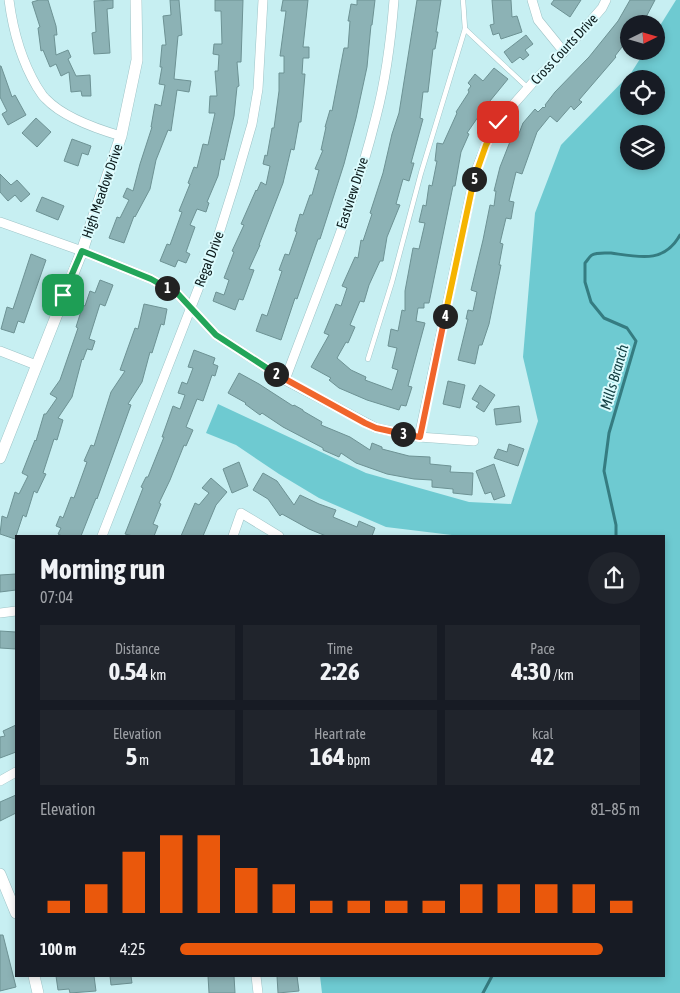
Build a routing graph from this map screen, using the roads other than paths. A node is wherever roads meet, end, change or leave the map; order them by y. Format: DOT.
graph roads {
  1 [pos="9,0"];
  2 [pos="136,0"];
  3 [pos="263,0"];
  4 [pos="394,0"];
  5 [pos="463,0"];
  6 [pos="532,0"];
  7 [pos="606,0"];
  8 [pos="465,29"];
  9 [pos="564,52"];
  10 [pos="528,88"];
  11 [pos="121,136"];
  12 [pos="0,222"];
  13 [pos="82,251"];
  14 [pos="190,308"];
  15 [pos="0,351"];
  16 [pos="368,359"];
  17 [pos="36,366"];
  18 [pos="285,380"];
  19 [pos="420,437"];
  20 [pos="474,441"];
  21 [pos="0,458"];
  22 [pos="102,535"];
  23 [pos="233,535"];
  24 [pos="277,535"];
  25 [pos="15,611"];
  26 [pos="0,613"];
  27 [pos="15,773"];
  28 [pos="0,781"];
  29 [pos="0,874"];
  30 [pos="14,901"];
  31 [pos="34,977"];
  32 [pos="256,977"];
  33 [pos="38,993"];
  34 [pos="258,993"];
  1 -- 11 [label="street"];
  2 -- 11 [label="street, High Meadow Drive"];
  3 -- 14 [label="street, Regal Drive"];
  4 -- 18 [label="street, Eastview Drive"];
  5 -- 8 [label="lane"];
  6 -- 9 [label="street"];
  7 -- 9 [label="street, Cross Courts Drive"];
  8 -- 10 [label="lane"];
  8 -- 16 [label="lane"];
  9 -- 10 [label="street, Cross Courts Drive"];
  10 -- 19 [label="street, Cross Courts Drive"];
  11 -- 13 [label="street, High Meadow Drive"];
  12 -- 13 [label="street"];
  13 -- 14 [label="street"];
  13 -- 17 [label="street, High Meadow Drive"];
  14 -- 18 [label="street"];
  14 -- 22 [label="street, Regal Drive"];
  15 -- 17 [label="street"];
  17 -- 21 [label="street, High Meadow Drive"];
  18 -- 19 [label="street"];
  19 -- 20 [label="street"];
  23 -- 24 [label="street"];
  25 -- 26 [label="street"];
  27 -- 28 [label="street"];
  29 -- 30 [label="street"];
  31 -- 33 [label="street"];
  32 -- 34 [label="street"];
}
